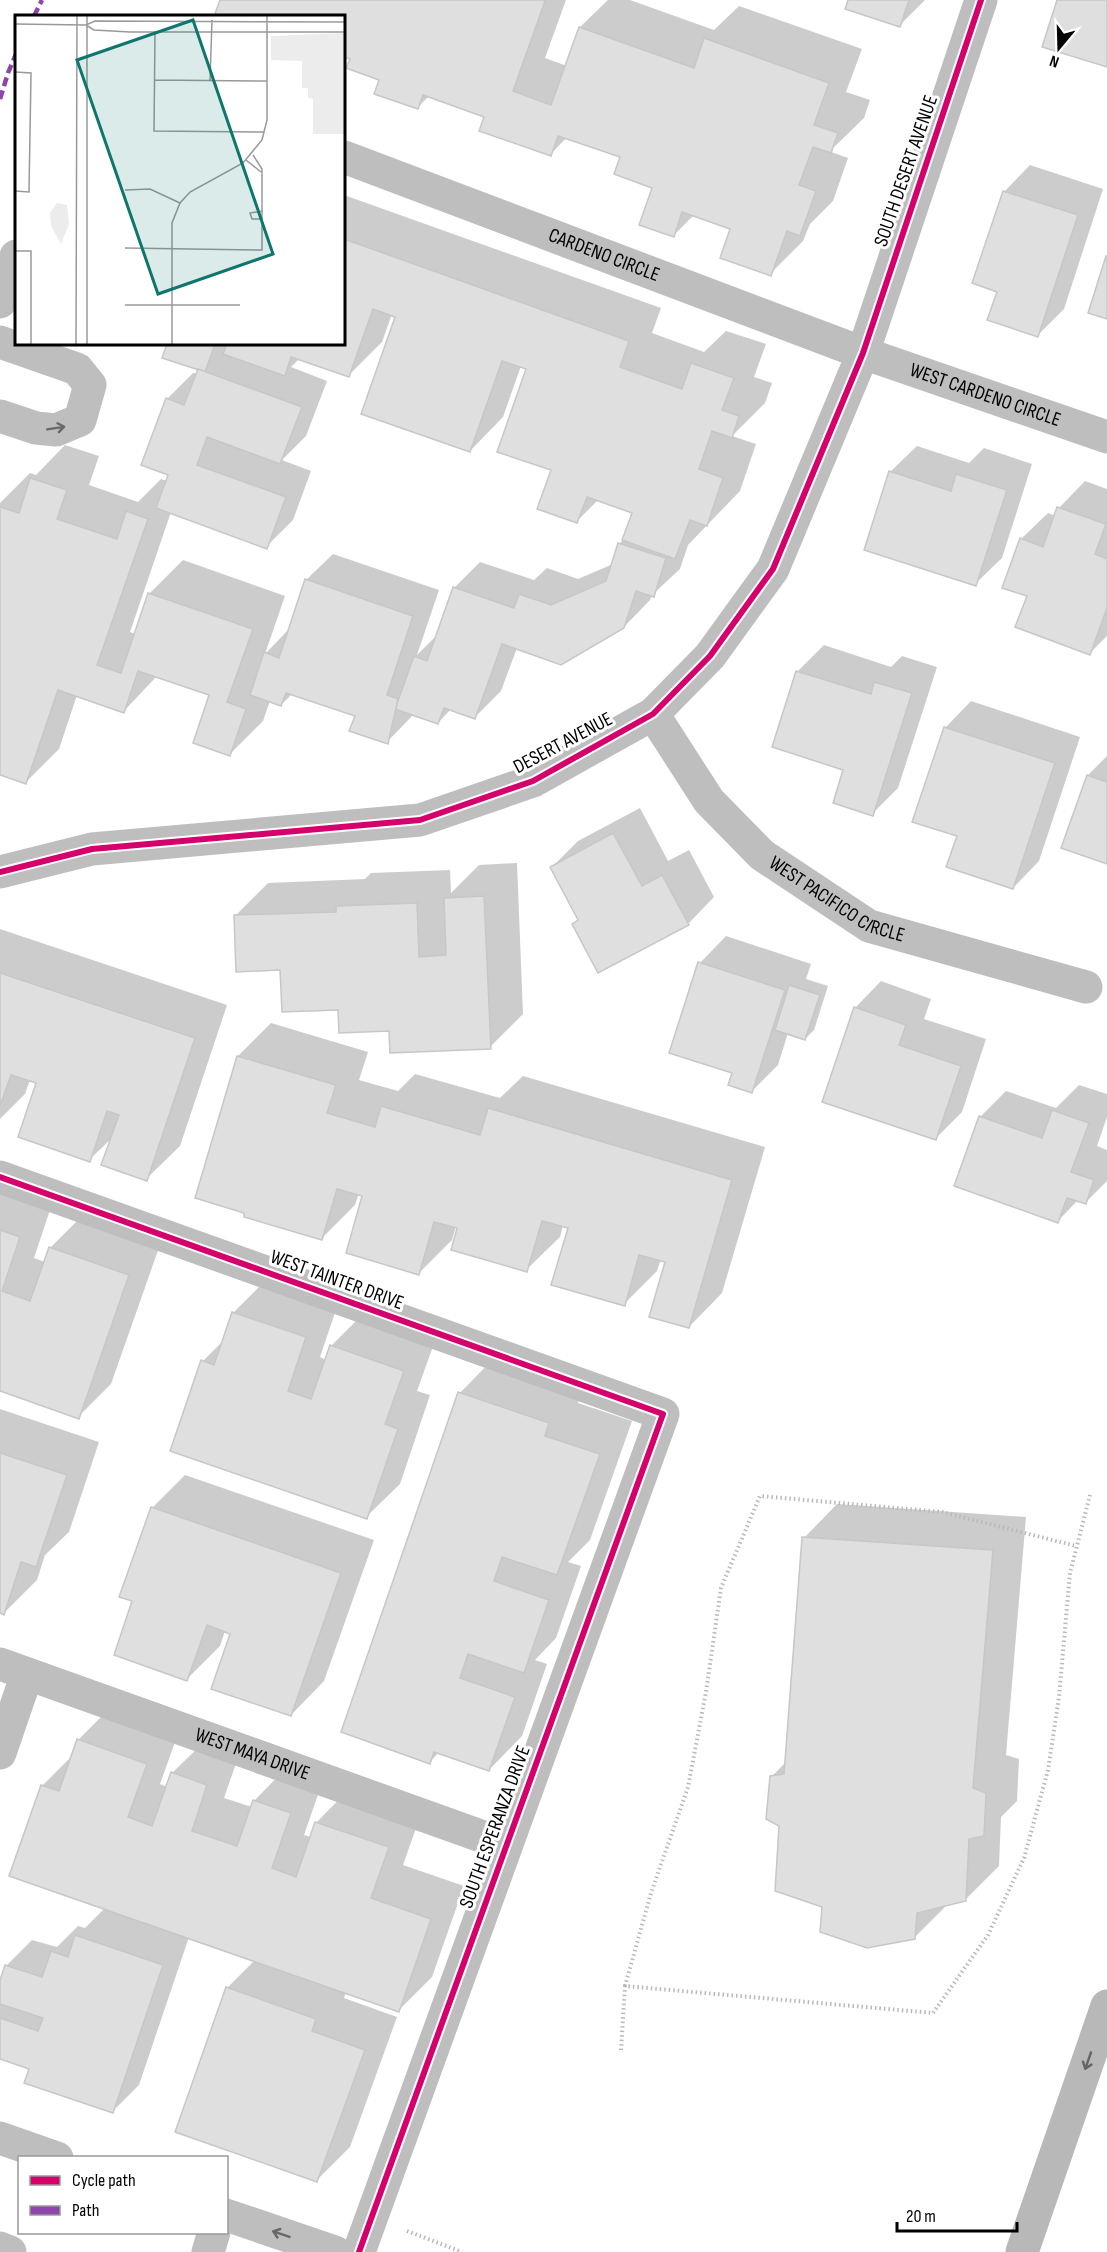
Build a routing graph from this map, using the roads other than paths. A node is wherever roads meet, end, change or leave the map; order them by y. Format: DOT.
graph roads {
  1 [pos="981,0"];
  2 [pos="345,157"];
  3 [pos="15,259"];
  4 [pos="0,302"];
  5 [pos="0,342"];
  6 [pos="862,353"];
  7 [pos="0,416"];
  8 [pos="1107,437"];
  9 [pos="652,714"];
  10 [pos="0,872"];
  11 [pos="1086,987"];
  12 [pos="0,1178"];
  13 [pos="663,1413"];
  14 [pos="14,1669"];
  15 [pos="0,1753"];
  16 [pos="506,1845"];
  17 [pos="1107,2006"];
  18 [pos="0,2138"];
  19 [pos="54,2156"];
  20 [pos="228,2216"];
  21 [pos="213,2234"];
  22 [pos="0,2248"];
  23 [pos="10,2252"];
  24 [pos="208,2252"];
  25 [pos="335,2252"];
  26 [pos="359,2252"];
  27 [pos="1022,2252"];
  1 -- 6 [label="street, SOUTH DESERT AVENUE"];
  2 -- 6 [label="street, CARDENO CIRCLE"];
  3 -- 4 [label="street"];
  7 -- 5 [label="street, one-way"];
  6 -- 8 [label="street, WEST CARDENO CIRCLE"];
  6 -- 9 [label="street, DESERT AVENUE"];
  9 -- 10 [label="street, DESERT AVENUE"];
  9 -- 11 [label="street, WEST PACIFICO CIRCLE"];
  12 -- 13 [label="street, WEST TAINTER DRIVE"];
  13 -- 16 [label="street, SOUTH ESPERANZA DRIVE"];
  14 -- 15 [label="street"];
  14 -- 16 [label="street, WEST MAYA DRIVE"];
  16 -- 26 [label="street, SOUTH ESPERANZA DRIVE"];
  17 -- 27 [label="main road, one-way"];
  18 -- 19 [label="street"];
  25 -- 20 [label="street, one-way"];
  21 -- 24 [label="street"];
  22 -- 23 [label="street"];
}
